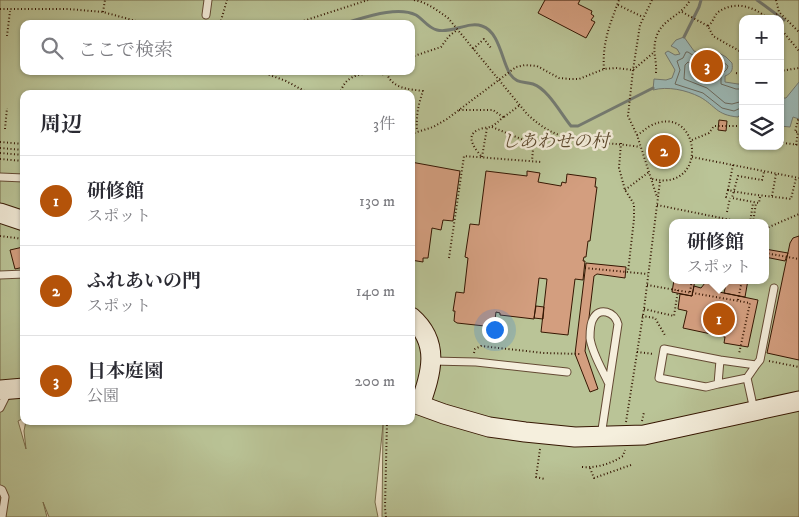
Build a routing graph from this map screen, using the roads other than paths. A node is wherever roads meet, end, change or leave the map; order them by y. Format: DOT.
graph roads {
  1 [pos="208,0"];
  2 [pos="206,15"];
  3 [pos="0,177"];
  4 [pos="20,178"];
  5 [pos="0,213"];
  6 [pos="20,220"];
  7 [pos="20,274"];
  8 [pos="0,276"];
  9 [pos="774,288"];
  10 [pos="415,321"];
  11 [pos="720,360"];
  12 [pos="432,361"];
  13 [pos="756,366"];
  14 [pos="568,372"];
  15 [pos="747,378"];
  16 [pos="608,382"];
  17 [pos="718,384"];
  18 [pos="11,390"];
  19 [pos="799,401"];
  20 [pos="416,404"];
  21 [pos="0,408"];
  22 [pos="754,410"];
  23 [pos="601,436"];
  24 [pos="0,489"];
  25 [pos="2,517"];
  1 -- 2 [label="lane"];
  3 -- 4 [label="lane"];
  5 -- 6 [label="street"];
  7 -- 8 [label="lane"];
  9 -- 13 [label="lane"];
  10 -- 12 [label="street"];
  11 -- 13 [label="lane"];
  11 -- 17 [label="lane"];
  11 -- 17 [label="lane"];
  12 -- 14 [label="lane"];
  12 -- 20 [label="street"];
  13 -- 15 [label="lane"];
  15 -- 17 [label="lane"];
  15 -- 22 [label="lane"];
  16 -- 16 [label="lane"];
  16 -- 23 [label="lane"];
  18 -- 21 [label="lane"];
  19 -- 22 [label="street"];
  20 -- 23 [label="street"];
  22 -- 23 [label="street"];
  24 -- 25 [label="lane"];
}
